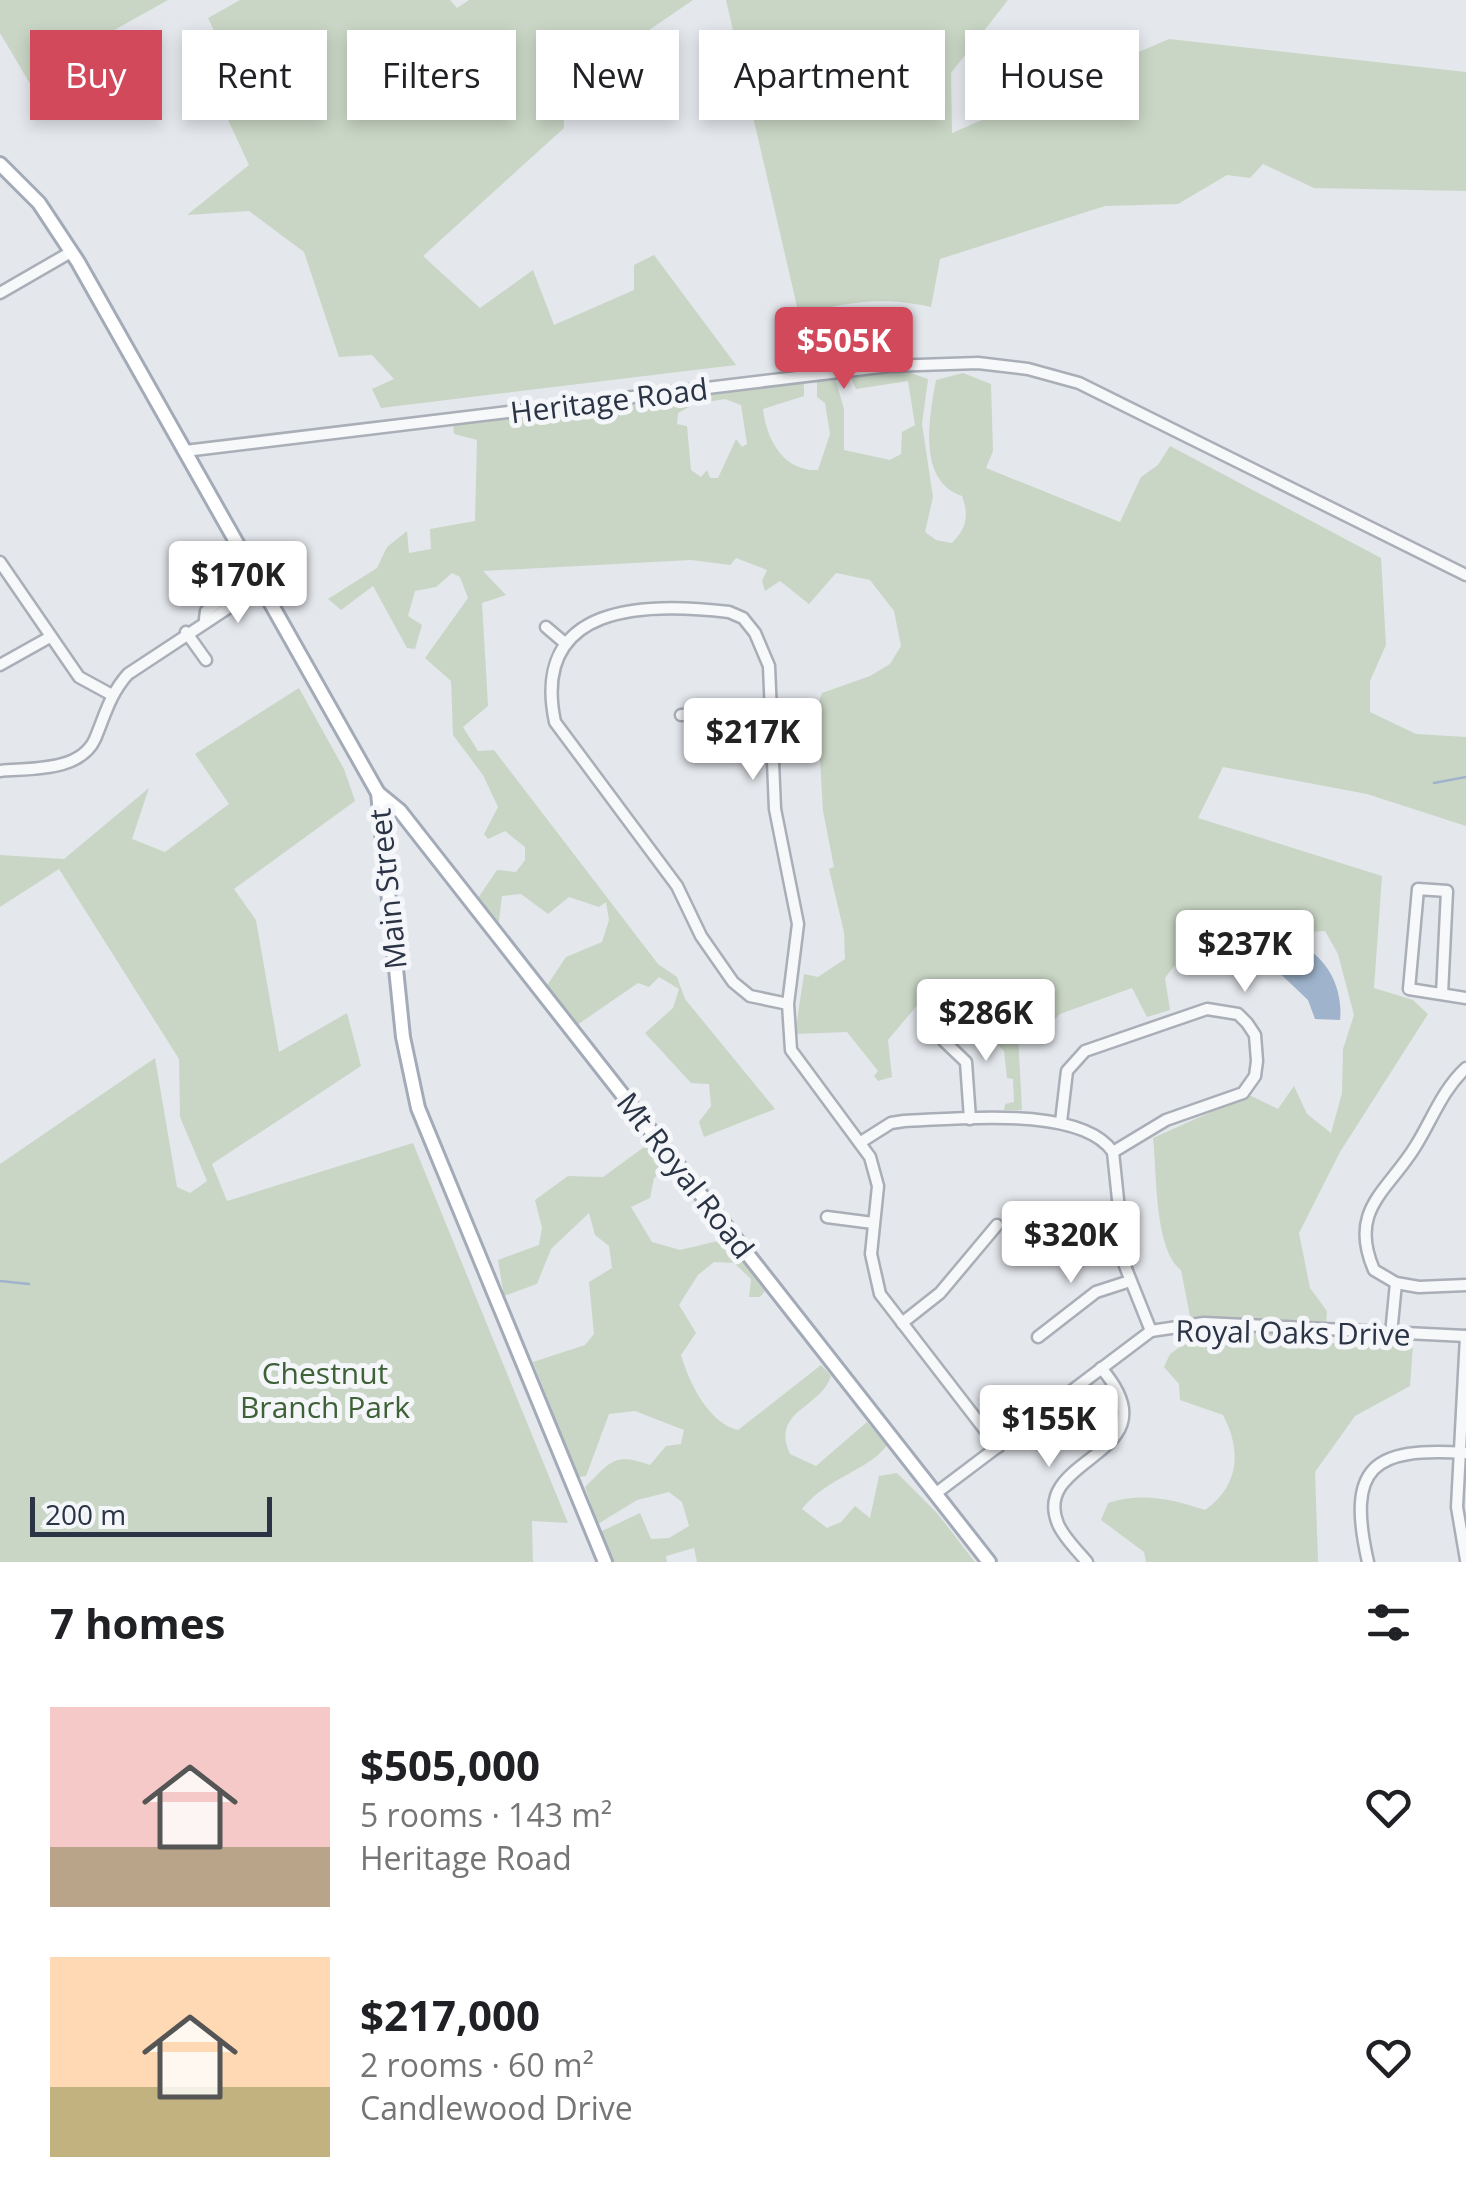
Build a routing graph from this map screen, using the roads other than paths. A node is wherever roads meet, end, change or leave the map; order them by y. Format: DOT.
graph roads {
  1 [pos="0,164"];
  2 [pos="72,252"];
  3 [pos="0,292"];
  4 [pos="186,451"];
  5 [pos="0,562"];
  6 [pos="1466,575"];
  7 [pos="257,582"];
  8 [pos="546,627"];
  9 [pos="186,632"];
  10 [pos="50,636"];
  11 [pos="566,644"];
  12 [pos="206,660"];
  13 [pos="0,664"];
  14 [pos="112,695"];
  15 [pos="769,711"];
  16 [pos="681,715"];
  17 [pos="0,771"];
  18 [pos="378,793"];
  19 [pos="422,840"];
  20 [pos="384,867"];
  21 [pos="1442,994"];
  22 [pos="1466,998"];
  23 [pos="788,1004"];
  24 [pos="944,1040"];
  25 [pos="1466,1068"];
  26 [pos="970,1119"];
  27 [pos="1061,1122"];
  28 [pos="860,1142"];
  29 [pos="1112,1152"];
  30 [pos="827,1217"];
  31 [pos="873,1223"];
  32 [pos="997,1225"];
  33 [pos="1130,1281"];
  34 [pos="1396,1283"];
  35 [pos="1466,1285"];
  36 [pos="902,1323"];
  37 [pos="1151,1331"];
  38 [pos="1390,1334"];
  39 [pos="1466,1336"];
  40 [pos="1038,1337"];
  41 [pos="1101,1368"];
  42 [pos="998,1448"];
  43 [pos="1464,1453"];
  44 [pos="934,1494"];
  45 [pos="1466,1560"];
  46 [pos="604,1562"];
  47 [pos="989,1562"];
  48 [pos="1087,1562"];
  49 [pos="1368,1562"];
  1 -- 2 [label="main road, Main Street"];
  2 -- 3 [label="street"];
  2 -- 4 [label="main road, Main Street"];
  4 -- 6 [label="street, Heritage Road"];
  4 -- 7 [label="main road, Main Street"];
  5 -- 10 [label="street"];
  7 -- 9 [label="street"];
  7 -- 18 [label="main road, Main Street"];
  8 -- 11 [label="street"];
  9 -- 12 [label="street"];
  9 -- 14 [label="street"];
  10 -- 13 [label="street"];
  10 -- 14 [label="street"];
  11 -- 15 [label="street"];
  11 -- 23 [label="street"];
  14 -- 17 [label="street"];
  15 -- 16 [label="street"];
  15 -- 23 [label="street"];
  18 -- 19 [label="main road, Mt Royal Road"];
  18 -- 20 [label="main road, Main Street"];
  19 -- 20 [label="main road"];
  19 -- 44 [label="main road, Mt Royal Road"];
  20 -- 46 [label="main road, Main Street"];
  21 -- 21 [label="street"];
  21 -- 22 [label="street"];
  23 -- 28 [label="street"];
  24 -- 26 [label="street"];
  25 -- 34 [label="street"];
  26 -- 27 [label="street"];
  26 -- 28 [label="street"];
  27 -- 29 [label="street"];
  27 -- 29 [label="street"];
  28 -- 31 [label="street"];
  29 -- 33 [label="street"];
  30 -- 31 [label="street"];
  31 -- 36 [label="street"];
  32 -- 36 [label="street"];
  33 -- 37 [label="street"];
  33 -- 40 [label="street"];
  34 -- 35 [label="street"];
  34 -- 38 [label="street"];
  36 -- 42 [label="street"];
  37 -- 38 [label="street, Royal Oaks Drive"];
  37 -- 41 [label="street, Royal Oaks Drive"];
  38 -- 39 [label="street, Royal Oaks Drive"];
  39 -- 43 [label="street"];
  41 -- 42 [label="street, Royal Oaks Drive"];
  41 -- 48 [label="street"];
  42 -- 44 [label="street, Royal Oaks Drive"];
  43 -- 45 [label="street"];
  43 -- 49 [label="street"];
  44 -- 47 [label="main road, Mt Royal Road"];
}
